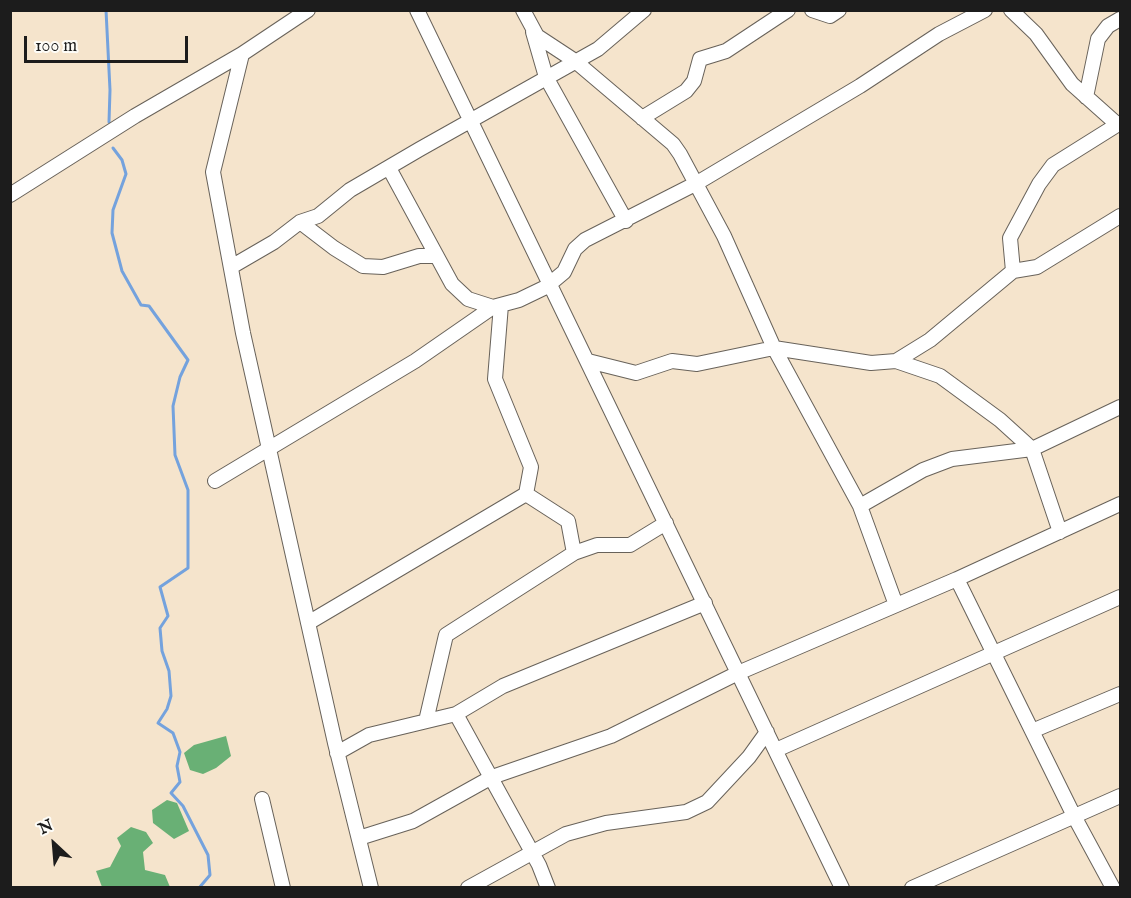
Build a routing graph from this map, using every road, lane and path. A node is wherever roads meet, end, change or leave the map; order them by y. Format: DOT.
graph roads {
  1 [pos="308,10"];
  2 [pos="417,10"];
  3 [pos="523,10"];
  4 [pos="644,10"];
  5 [pos="788,10"];
  6 [pos="839,10"];
  7 [pos="1011,10"];
  8 [pos="812,11"];
  9 [pos="980,12"];
  10 [pos="1120,19"];
  11 [pos="531,28"];
  12 [pos="242,54"];
  13 [pos="575,61"];
  14 [pos="546,77"];
  15 [pos="1086,97"];
  16 [pos="642,118"];
  17 [pos="471,119"];
  18 [pos="1119,124"];
  19 [pos="389,168"];
  20 [pos="698,183"];
  21 [pos="10,195"];
  22 [pos="1120,216"];
  23 [pos="626,221"];
  24 [pos="300,222"];
  25 [pos="435,256"];
  26 [pos="231,267"];
  27 [pos="1013,271"];
  28 [pos="550,284"];
  29 [pos="497,306"];
  30 [pos="774,348"];
  31 [pos="588,361"];
  32 [pos="896,361"];
  33 [pos="1120,407"];
  34 [pos="269,448"];
  35 [pos="1032,449"];
  36 [pos="214,481"];
  37 [pos="526,494"];
  38 [pos="1120,504"];
  39 [pos="860,506"];
  40 [pos="666,523"];
  41 [pos="1060,532"];
  42 [pos="574,553"];
  43 [pos="957,579"];
  44 [pos="1120,597"];
  45 [pos="705,603"];
  46 [pos="896,605"];
  47 [pos="308,623"];
  48 [pos="994,653"];
  49 [pos="738,673"];
  50 [pos="1120,694"];
  51 [pos="456,714"];
  52 [pos="426,721"];
  53 [pos="1032,731"];
  54 [pos="767,732"];
  55 [pos="776,750"];
  56 [pos="337,753"];
  57 [pos="492,777"];
  58 [pos="1120,796"];
  59 [pos="262,799"];
  60 [pos="1074,816"];
  61 [pos="359,838"];
  62 [pos="532,852"];
  63 [pos="283,888"];
  64 [pos="371,888"];
  65 [pos="468,888"];
  66 [pos="548,888"];
  67 [pos="842,888"];
  68 [pos="912,888"];
  69 [pos="1113,888"];
  1 -- 12 [label="street"];
  2 -- 17 [label="street"];
  3 -- 11 [label="street"];
  4 -- 13 [label="street"];
  5 -- 16 [label="street"];
  6 -- 8 [label="street"];
  7 -- 15 [label="street"];
  9 -- 20 [label="street"];
  10 -- 15 [label="street"];
  11 -- 13 [label="street"];
  11 -- 14 [label="street"];
  12 -- 21 [label="street"];
  12 -- 26 [label="street"];
  13 -- 14 [label="street"];
  13 -- 16 [label="street"];
  14 -- 17 [label="street"];
  14 -- 23 [label="street"];
  15 -- 18 [label="street"];
  16 -- 20 [label="street"];
  17 -- 19 [label="street"];
  17 -- 28 [label="street"];
  18 -- 27 [label="street"];
  19 -- 24 [label="street"];
  19 -- 25 [label="street"];
  20 -- 23 [label="street"];
  20 -- 30 [label="street"];
  22 -- 27 [label="street"];
  23 -- 28 [label="street"];
  24 -- 25 [label="street"];
  24 -- 26 [label="street"];
  25 -- 29 [label="street"];
  26 -- 34 [label="street"];
  27 -- 32 [label="street"];
  28 -- 29 [label="street"];
  28 -- 31 [label="street"];
  29 -- 34 [label="street"];
  29 -- 37 [label="street"];
  30 -- 31 [label="street"];
  30 -- 32 [label="street"];
  30 -- 39 [label="street"];
  31 -- 40 [label="street"];
  32 -- 35 [label="street"];
  33 -- 35 [label="street"];
  34 -- 36 [label="street"];
  34 -- 47 [label="street"];
  35 -- 39 [label="street"];
  35 -- 41 [label="street"];
  37 -- 42 [label="street"];
  37 -- 47 [label="street"];
  38 -- 41 [label="street"];
  39 -- 46 [label="street"];
  40 -- 42 [label="street"];
  40 -- 45 [label="street"];
  41 -- 43 [label="street"];
  42 -- 52 [label="street"];
  43 -- 46 [label="street"];
  43 -- 48 [label="street"];
  44 -- 48 [label="street"];
  45 -- 49 [label="street"];
  45 -- 51 [label="street"];
  46 -- 49 [label="street"];
  47 -- 56 [label="street"];
  48 -- 53 [label="street"];
  48 -- 55 [label="street"];
  49 -- 54 [label="street"];
  49 -- 57 [label="street"];
  50 -- 53 [label="street"];
  51 -- 52 [label="street"];
  51 -- 57 [label="street"];
  52 -- 56 [label="street"];
  53 -- 60 [label="street"];
  54 -- 55 [label="street"];
  54 -- 62 [label="street"];
  55 -- 67 [label="street"];
  56 -- 61 [label="street"];
  57 -- 61 [label="street"];
  57 -- 62 [label="street"];
  58 -- 60 [label="street"];
  59 -- 63 [label="street"];
  60 -- 68 [label="street"];
  60 -- 69 [label="street"];
  61 -- 64 [label="street"];
  62 -- 65 [label="street"];
  62 -- 66 [label="street"];
}
